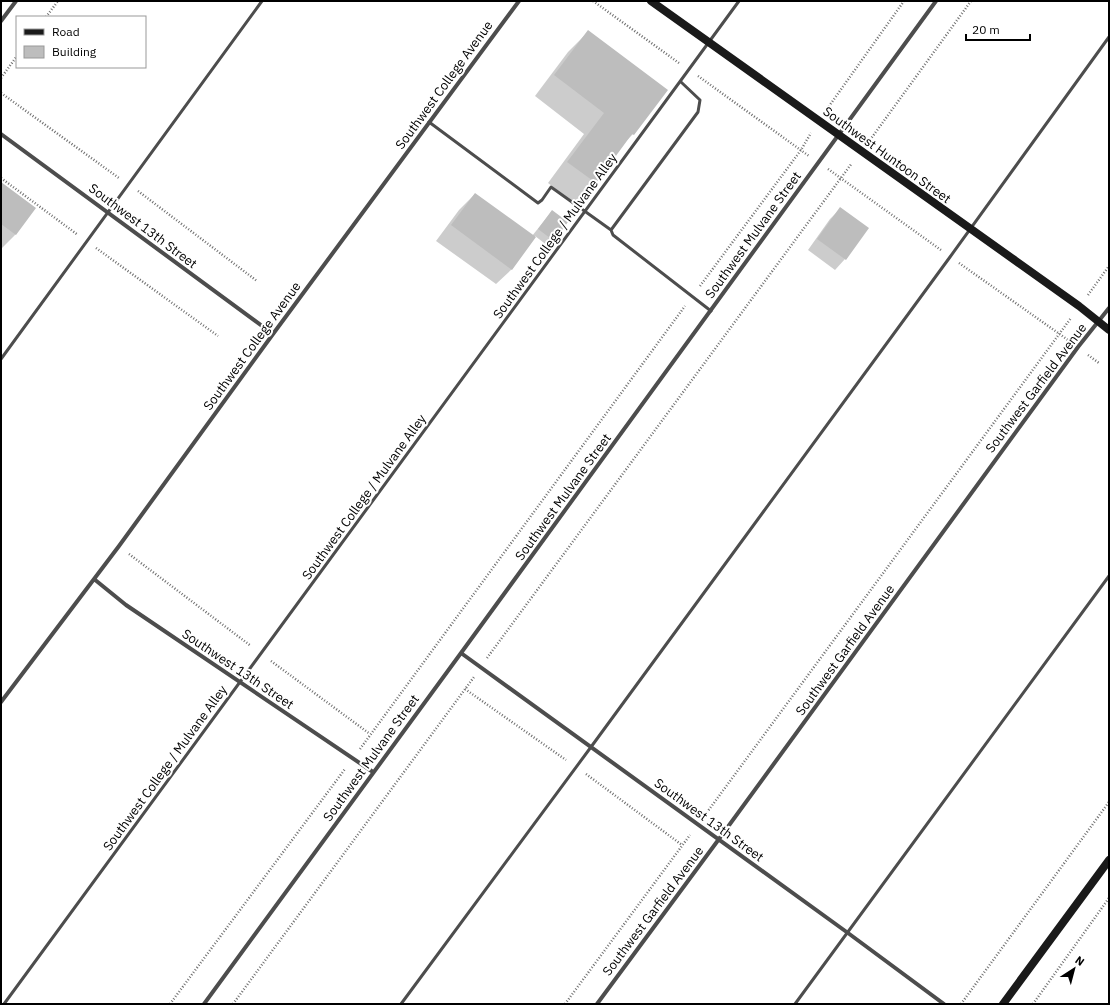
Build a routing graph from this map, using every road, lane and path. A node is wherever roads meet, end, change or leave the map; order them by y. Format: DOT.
graph roads {
  1 [pos="16,1"];
  2 [pos="58,1"];
  3 [pos="262,1"];
  4 [pos="519,1"];
  5 [pos="593,1"];
  6 [pos="651,1"];
  7 [pos="739,1"];
  8 [pos="904,1"];
  9 [pos="936,1"];
  10 [pos="971,1"];
  11 [pos="47,16"];
  12 [pos="1,21"];
  13 [pos="1109,37"];
  14 [pos="708,43"];
  15 [pos="16,57"];
  16 [pos="689,70"];
  17 [pos="1,78"];
  18 [pos="681,82"];
  19 [pos="819,121"];
  20 [pos="429,122"];
  21 [pos="1,134"];
  22 [pos="839,136"];
  23 [pos="801,150"];
  24 [pos="861,152"];
  25 [pos="819,162"];
  26 [pos="1,178"];
  27 [pos="841,178"];
  28 [pos="585,212"];
  29 [pos="108,213"];
  30 [pos="970,229"];
  31 [pos="611,230"];
  32 [pos="88,242"];
  33 [pos="950,257"];
  34 [pos="1109,266"];
  35 [pos="692,296"];
  36 [pos="1079,306"];
  37 [pos="1109,308"];
  38 [pos="711,311"];
  39 [pos="1098,322"];
  40 [pos="1109,330"];
  41 [pos="273,334"];
  42 [pos="1060,334"];
  43 [pos="218,336"];
  44 [pos="1078,347"];
  45 [pos="1,359"];
  46 [pos="1099,363"];
  47 [pos="119,546"];
  48 [pos="1109,576"];
  49 [pos="94,579"];
  50 [pos="461,653"];
  51 [pos="261,654"];
  52 [pos="481,667"];
  53 [pos="240,683"];
  54 [pos="1,702"];
  55 [pos="370,734"];
  56 [pos="591,747"];
  57 [pos="353,758"];
  58 [pos="373,772"];
  59 [pos="1109,802"];
  60 [pos="698,824"];
  61 [pos="719,839"];
  62 [pos="1109,860"];
  63 [pos="1109,898"];
  64 [pos="848,933"];
  65 [pos="4,1004"];
  66 [pos="170,1004"];
  67 [pos="204,1004"];
  68 [pos="233,1004"];
  69 [pos="401,1004"];
  70 [pos="565,1004"];
  71 [pos="597,1004"];
  72 [pos="795,1004"];
  73 [pos="944,1004"];
  74 [pos="961,1004"];
  75 [pos="1002,1004"];
  76 [pos="1033,1004"];
  1 -- 12 [label="street"];
  2 -- 11 [label="path"];
  3 -- 29 [label="lane"];
  4 -- 20 [label="street, Southwest College Avenue"];
  5 -- 16 [label="path"];
  6 -- 14 [label="main road, Southwest Huntoon Street"];
  7 -- 14 [label="lane, Southwest College / Mulvane Alley"];
  8 -- 19 [label="path"];
  9 -- 22 [label="street, Southwest Mulvane Street"];
  10 -- 24 [label="path"];
  13 -- 30 [label="lane"];
  14 -- 16 [label="lane, Southwest College / Mulvane Alley"];
  14 -- 19 [label="main road, Southwest Huntoon Street"];
  15 -- 17 [label="path"];
  16 -- 18 [label="lane, Southwest College / Mulvane Alley"];
  16 -- 23 [label="path"];
  18 -- 28 [label="lane, Southwest College / Mulvane Alley"];
  18 -- 31 [label="lane"];
  19 -- 22 [label="main road, Southwest Huntoon Street"];
  19 -- 23 [label="path"];
  20 -- 28 [label="lane"];
  20 -- 41 [label="street, Southwest College Avenue"];
  21 -- 29 [label="street, Southwest 13th Street"];
  22 -- 24 [label="main road, Southwest Huntoon Street"];
  22 -- 25 [label="street, Southwest Mulvane Street"];
  23 -- 25 [label="path"];
  23 -- 35 [label="path"];
  24 -- 27 [label="path"];
  24 -- 30 [label="main road, Southwest Huntoon Street"];
  25 -- 27 [label="path"];
  25 -- 38 [label="street, Southwest Mulvane Street"];
  26 -- 32 [label="path"];
  27 -- 33 [label="path"];
  27 -- 52 [label="path"];
  28 -- 31 [label="lane"];
  28 -- 51 [label="lane, Southwest College / Mulvane Alley"];
  29 -- 32 [label="lane"];
  29 -- 41 [label="street, Southwest 13th Street"];
  30 -- 33 [label="lane"];
  30 -- 36 [label="main road, Southwest Huntoon Street"];
  31 -- 35 [label="lane"];
  32 -- 43 [label="path"];
  32 -- 45 [label="lane"];
  33 -- 42 [label="path"];
  33 -- 56 [label="lane"];
  34 -- 36 [label="path"];
  35 -- 38 [label="lane"];
  35 -- 55 [label="path"];
  36 -- 39 [label="main road, Southwest Huntoon Street"];
  36 -- 42 [label="path"];
  37 -- 39 [label="street, Southwest Garfield Avenue"];
  38 -- 50 [label="street, Southwest Mulvane Street"];
  39 -- 40 [label="main road, Southwest Huntoon Street"];
  39 -- 44 [label="street, Southwest Garfield Avenue"];
  41 -- 47 [label="street, Southwest College Avenue"];
  42 -- 44 [label="path"];
  42 -- 60 [label="path"];
  44 -- 46 [label="path"];
  44 -- 61 [label="street, Southwest Garfield Avenue"];
  47 -- 49 [label="street, Southwest College Avenue"];
  47 -- 51 [label="path"];
  48 -- 64 [label="lane"];
  49 -- 53 [label="street, Southwest 13th Street"];
  49 -- 54 [label="street, Southwest College Avenue"];
  50 -- 52 [label="street, Southwest 13th Street"];
  50 -- 58 [label="street, Southwest Mulvane Street"];
  51 -- 53 [label="lane, Southwest College / Mulvane Alley"];
  51 -- 55 [label="path"];
  52 -- 56 [label="street, Southwest 13th Street"];
  52 -- 68 [label="path"];
  53 -- 57 [label="street, Southwest 13th Street"];
  53 -- 65 [label="lane, Southwest College / Mulvane Alley"];
  55 -- 57 [label="path"];
  56 -- 60 [label="street, Southwest 13th Street"];
  56 -- 69 [label="lane"];
  57 -- 58 [label="street, Southwest 13th Street"];
  57 -- 66 [label="path"];
  58 -- 67 [label="street, Southwest Mulvane Street"];
  59 -- 74 [label="path"];
  60 -- 61 [label="street, Southwest 13th Street"];
  60 -- 70 [label="path"];
  61 -- 64 [label="street, Southwest 13th Street"];
  61 -- 71 [label="street, Southwest Garfield Avenue"];
  62 -- 75 [label="main road"];
  63 -- 76 [label="path"];
  64 -- 72 [label="lane"];
  64 -- 73 [label="street, Southwest 13th Street"];
}
